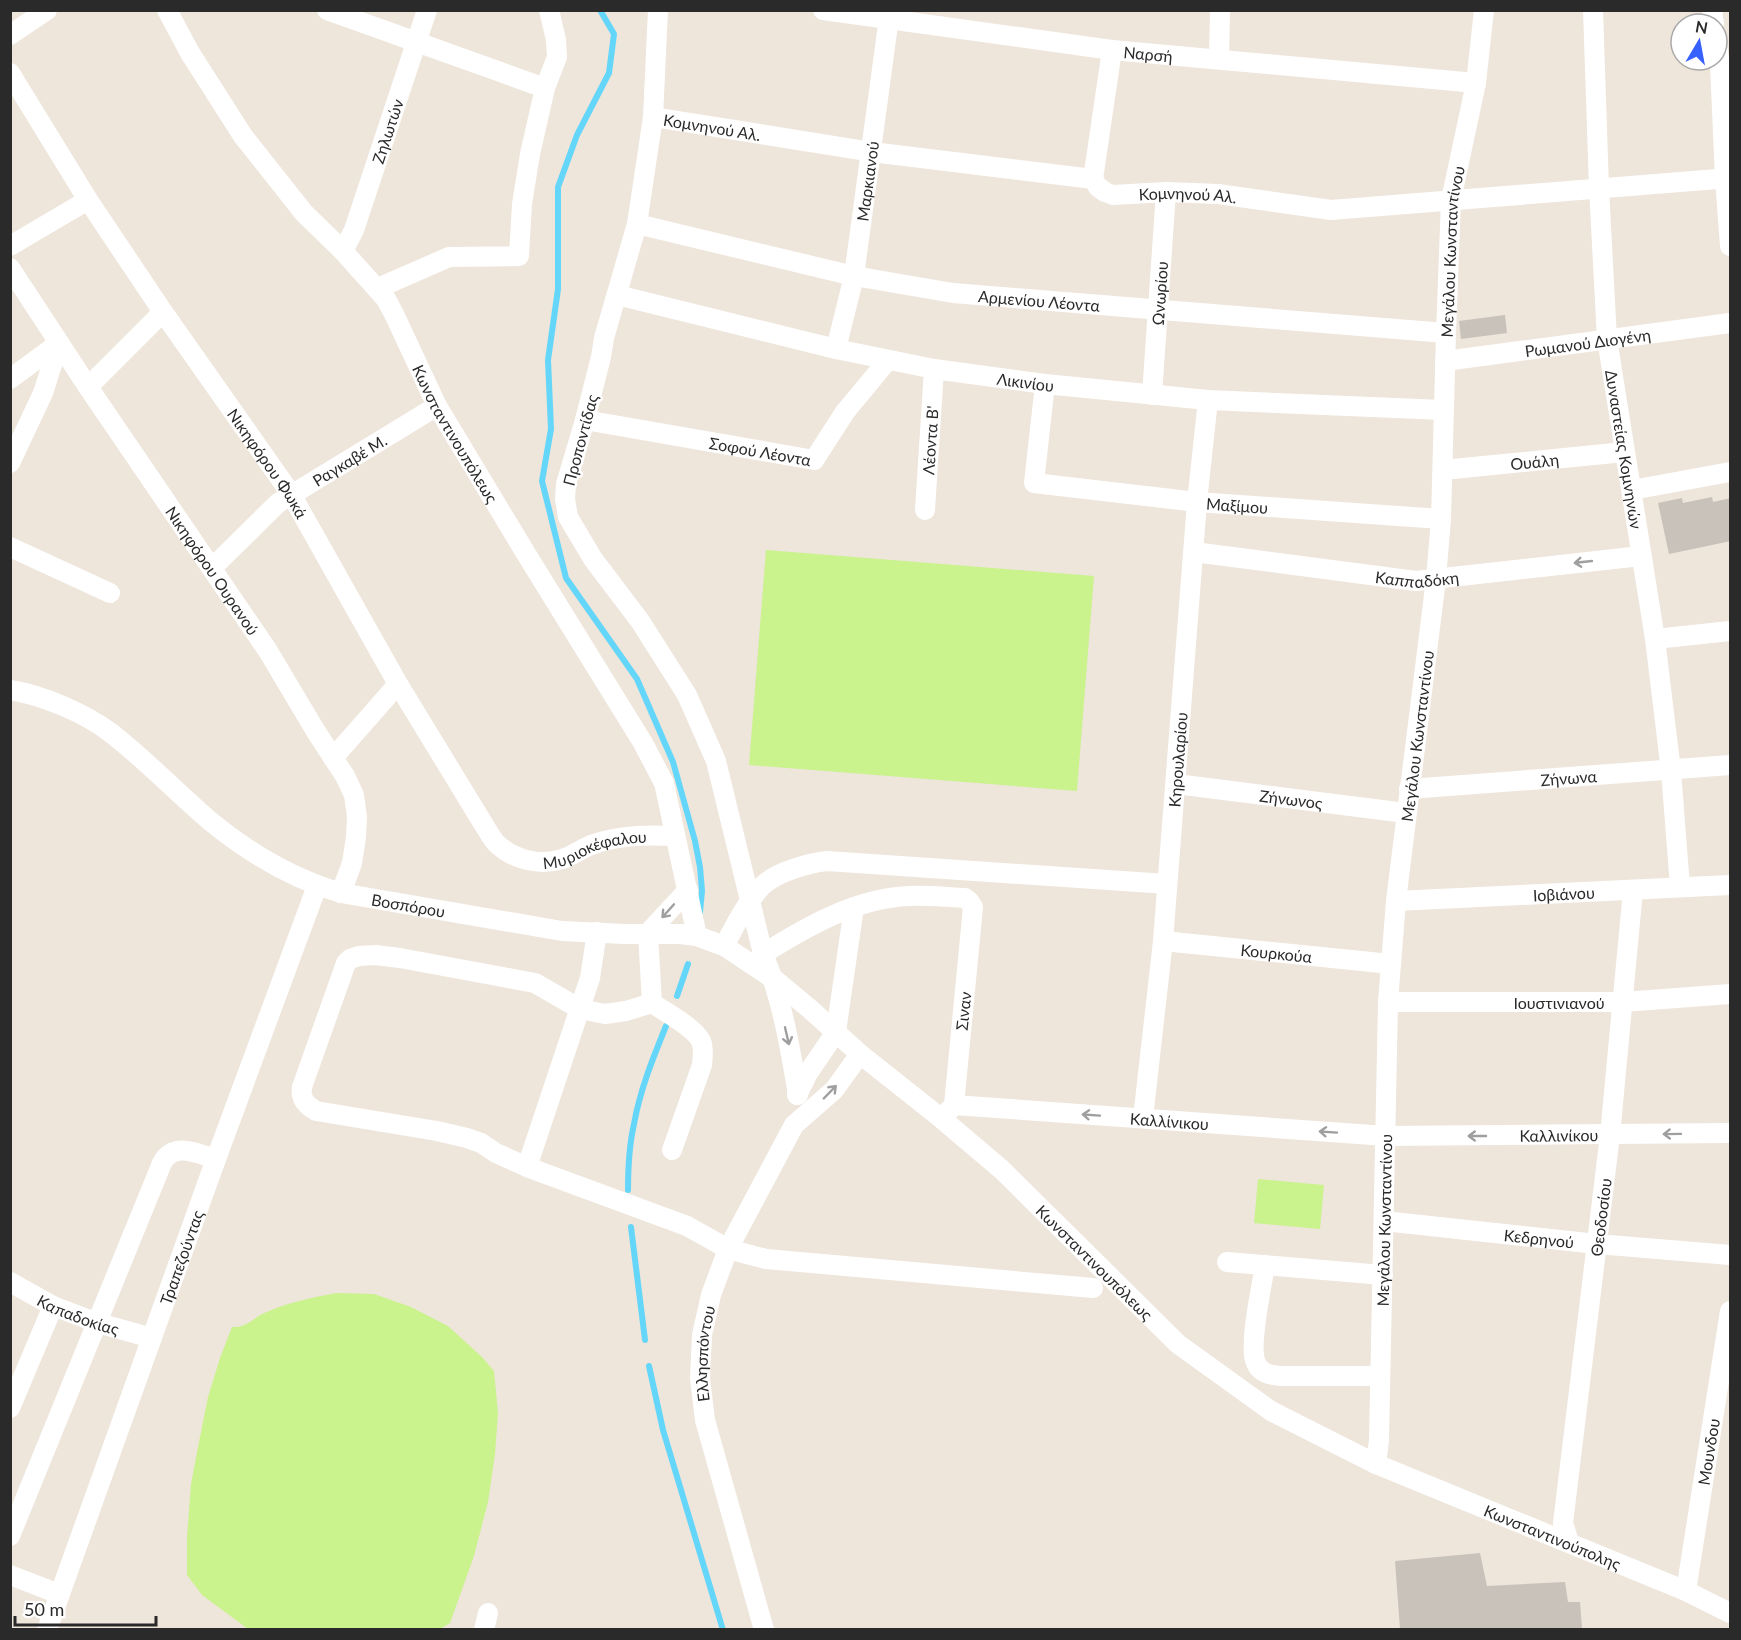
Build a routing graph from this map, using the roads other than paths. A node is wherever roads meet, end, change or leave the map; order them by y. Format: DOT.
graph roads {
  1 [pos="46,10"];
  2 [pos="167,10"];
  3 [pos="327,10"];
  4 [pos="427,10"];
  5 [pos="549,10"];
  6 [pos="658,10"];
  7 [pos="823,10"];
  8 [pos="1220,10"];
  9 [pos="1484,10"];
  10 [pos="1593,10"];
  11 [pos="890,15"];
  12 [pos="10,35"];
  13 [pos="416,43"];
  14 [pos="1112,50"];
  15 [pos="1219,59"];
  16 [pos="1721,72"];
  17 [pos="10,73"];
  18 [pos="1476,83"];
  19 [pos="545,88"];
  20 [pos="653,117"];
  21 [pos="872,152"];
  22 [pos="1728,178"];
  23 [pos="1093,179"];
  24 [pos="1599,188"];
  25 [pos="1166,192"];
  26 [pos="87,200"];
  27 [pos="1451,200"];
  28 [pos="637,224"];
  29 [pos="10,246"];
  30 [pos="1731,246"];
  31 [pos="343,251"];
  32 [pos="10,267"];
  33 [pos="854,276"];
  34 [pos="378,288"];
  35 [pos="617,295"];
  36 [pos="1159,309"];
  37 [pos="163,312"];
  38 [pos="1731,322"];
  39 [pos="1446,333"];
  40 [pos="1607,339"];
  41 [pos="59,343"];
  42 [pos="836,349"];
  43 [pos="888,360"];
  44 [pos="1445,361"];
  45 [pos="934,369"];
  46 [pos="10,379"];
  47 [pos="1045,384"];
  48 [pos="88,387"];
  49 [pos="1152,395"];
  50 [pos="1208,400"];
  51 [pos="437,406"];
  52 [pos="1443,410"];
  53 [pos="585,420"];
  54 [pos="1624,453"];
  55 [pos="10,463"];
  56 [pos="1443,470"];
  57 [pos="1731,472"];
  58 [pos="1632,490"];
  59 [pos="291,494"];
  60 [pos="1197,502"];
  61 [pos="925,510"];
  62 [pos="1441,519"];
  63 [pos="10,547"];
  64 [pos="1194,552"];
  65 [pos="1641,555"];
  66 [pos="212,568"];
  67 [pos="1436,579"];
  68 [pos="110,593"];
  69 [pos="1731,631"];
  70 [pos="1655,639"];
  71 [pos="398,684"];
  72 [pos="10,690"];
  73 [pos="333,758"];
  74 [pos="1731,765"];
  75 [pos="1671,771"];
  76 [pos="1176,784"];
  77 [pos="1409,789"];
  78 [pos="1406,813"];
  79 [pos="674,837"];
  80 [pos="517,857"];
  81 [pos="1167,884"];
  82 [pos="1731,885"];
  83 [pos="317,886"];
  84 [pos="1680,887"];
  85 [pos="688,890"];
  86 [pos="1633,890"];
  87 [pos="342,893"];
  88 [pos="1396,901"];
  89 [pos="750,902"];
  90 [pos="854,907"];
  91 [pos="597,932"];
  92 [pos="648,933"];
  93 [pos="697,936"];
  94 [pos="1163,941"];
  95 [pos="724,946"];
  96 [pos="763,954"];
  97 [pos="1391,964"];
  98 [pos="774,979"];
  99 [pos="1731,994"];
  100 [pos="1388,1002"];
  101 [pos="1623,1002"];
  102 [pos="652,1003"];
  103 [pos="580,1009"];
  104 [pos="836,1032"];
  105 [pos="860,1054"];
  106 [pos="798,1095"];
  107 [pos="948,1112"];
  108 [pos="1143,1118"];
  109 [pos="794,1125"];
  110 [pos="1731,1134"];
  111 [pos="1610,1135"];
  112 [pos="1386,1136"];
  113 [pos="672,1150"];
  114 [pos="216,1159"];
  115 [pos="527,1167"];
  116 [pos="1384,1221"];
  117 [pos="1597,1244"];
  118 [pos="728,1249"];
  119 [pos="1731,1255"];
  120 [pos="1227,1262"];
  121 [pos="1265,1265"];
  122 [pos="1383,1275"];
  123 [pos="10,1282"];
  124 [pos="1093,1288"];
  125 [pos="53,1306"];
  126 [pos="1731,1311"];
  127 [pos="98,1323"];
  128 [pos="152,1338"];
  129 [pos="1380,1376"];
  130 [pos="10,1408"];
  131 [pos="1376,1464"];
  132 [pos="10,1536"];
  133 [pos="1569,1542"];
  134 [pos="10,1575"];
  135 [pos="1686,1591"];
  136 [pos="59,1594"];
  137 [pos="1731,1613"];
  138 [pos="46,1629"];
  139 [pos="764,1629"];
  1 -- 12 [label="street"];
  2 -- 31 [label="street, Κωνσταντινουπόλεως"];
  3 -- 13 [label="street"];
  4 -- 13 [label="street, Ζηλωτών"];
  5 -- 19 [label="street"];
  6 -- 20 [label="street, Προποντίδας"];
  7 -- 11 [label="street, Ναρσή"];
  8 -- 15 [label="street"];
  9 -- 18 [label="street, Μεγάλου Κωνσταντίνου"];
  10 -- 24 [label="street, Δυναστείας Κομνηνών"];
  11 -- 14 [label="street, Ναρσή"];
  11 -- 21 [label="street, Μαρκιανού"];
  13 -- 19 [label="street"];
  13 -- 31 [label="street, Ζηλωτών"];
  14 -- 15 [label="street, Ναρσή"];
  14 -- 23 [label="street"];
  15 -- 18 [label="street, Ναρσή"];
  16 -- 22 [label="street"];
  17 -- 26 [label="street, Νικηφόρου Φωκά"];
  18 -- 27 [label="street, Μεγάλου Κωνσταντίνου"];
  19 -- 34 [label="street"];
  20 -- 21 [label="street, Κομνηνού Αλ."];
  20 -- 28 [label="street, Προποντίδας"];
  21 -- 23 [label="street, Κομνηνού Αλ."];
  21 -- 33 [label="street, Μαρκιανού"];
  22 -- 24 [label="street, Κομνηνού Αλ."];
  22 -- 30 [label="street"];
  23 -- 25 [label="street, Κομνηνού Αλ."];
  24 -- 27 [label="street, Κομνηνού Αλ."];
  24 -- 40 [label="street, Δυναστείας Κομνηνών"];
  25 -- 27 [label="street, Κομνηνού Αλ."];
  25 -- 36 [label="street, Ωνωρίου"];
  26 -- 29 [label="street"];
  26 -- 37 [label="street, Νικηφόρου Φωκά"];
  27 -- 39 [label="street, Μεγάλου Κωνσταντίνου"];
  28 -- 33 [label="street, Αρμενίου Λέοντα"];
  28 -- 35 [label="street, Προποντίδας"];
  31 -- 34 [label="street, Κωνσταντινουπόλεως"];
  32 -- 41 [label="street, Νικηφόρου Ουρανού"];
  33 -- 36 [label="street, Αρμενίου Λέοντα"];
  33 -- 42 [label="street, Μαρκιανού"];
  34 -- 51 [label="street, Κωνσταντινουπόλεως"];
  35 -- 42 [label="street, Λικινίου"];
  35 -- 53 [label="street, Προποντίδας"];
  36 -- 39 [label="street, Αρμενίου Λέοντα"];
  36 -- 49 [label="street, Ωνωρίου"];
  37 -- 48 [label="street"];
  37 -- 59 [label="street, Νικηφόρου Φωκά"];
  38 -- 40 [label="street, Ρωμανού Διογένη"];
  39 -- 44 [label="street, Μεγάλου Κωνσταντίνου"];
  40 -- 44 [label="street, Ρωμανού Διογένη"];
  40 -- 54 [label="street, Δυναστείας Κομνηνών"];
  41 -- 46 [label="street"];
  41 -- 48 [label="street, Νικηφόρου Ουρανού"];
  41 -- 55 [label="street"];
  42 -- 43 [label="street, Λικινίου"];
  43 -- 45 [label="street, Λικινίου"];
  43 -- 53 [label="street, Σοφού Λέοντα"];
  44 -- 52 [label="street, Μεγάλου Κωνσταντίνου"];
  45 -- 47 [label="street, Λικινίου"];
  45 -- 61 [label="street, Λέοντα Β'"];
  47 -- 49 [label="street, Λικινίου"];
  47 -- 60 [label="street, Μαξίμου"];
  48 -- 66 [label="street, Νικηφόρου Ουρανού"];
  49 -- 50 [label="street, Λικινίου"];
  50 -- 52 [label="street, Λικινίου"];
  50 -- 60 [label="street, Κηρουλαρίου"];
  51 -- 59 [label="street, Ραγκαβέ Μ."];
  51 -- 79 [label="street, Κωνσταντινουπόλεως"];
  52 -- 56 [label="street, Μεγάλου Κωνσταντίνου"];
  53 -- 89 [label="street, Προποντίδας"];
  54 -- 56 [label="street, Ουάλη"];
  54 -- 58 [label="street, Δυναστείας Κομνηνών"];
  56 -- 62 [label="street, Μεγάλου Κωνσταντίνου"];
  57 -- 58 [label="street"];
  58 -- 65 [label="street, Δυναστείας Κομνηνών"];
  59 -- 66 [label="street, Ραγκαβέ Μ."];
  59 -- 71 [label="street, Νικηφόρου Φωκά"];
  60 -- 62 [label="street, Μαξίμου"];
  60 -- 64 [label="street, Κηρουλαρίου"];
  62 -- 67 [label="street, Μεγάλου Κωνσταντίνου"];
  63 -- 68 [label="street"];
  64 -- 67 [label="street, Καππαδόκη"];
  64 -- 76 [label="street, Κηρουλαρίου"];
  65 -- 67 [label="street, Καππαδόκη, one-way"];
  65 -- 70 [label="street, Δυναστείας Κομνηνών"];
  66 -- 73 [label="street, Νικηφόρου Ουρανού"];
  67 -- 77 [label="street, Μεγάλου Κωνσταντίνου"];
  69 -- 70 [label="street"];
  70 -- 75 [label="street, Δυναστείας Κομνηνών"];
  71 -- 73 [label="street"];
  71 -- 80 [label="street, Νικηφόρου Φωκά"];
  72 -- 83 [label="street, Βοσπόρου"];
  73 -- 87 [label="street, Νικηφόρου Ουρανού"];
  74 -- 75 [label="street, Ζήνωνα"];
  75 -- 77 [label="street, Ζήνωνα"];
  75 -- 84 [label="street, Δυναστείας Κομνηνών"];
  76 -- 78 [label="street, Ζήνωνος"];
  76 -- 81 [label="street, Κηρουλαρίου"];
  77 -- 78 [label="street, Μεγάλου Κωνσταντίνου"];
  78 -- 88 [label="street, Μεγάλου Κωνσταντίνου"];
  79 -- 80 [label="street, Μυριοκέφαλου"];
  79 -- 85 [label="street, Κωνσταντινουπόλεως"];
  81 -- 89 [label="street"];
  81 -- 94 [label="street, Κηρουλαρίου"];
  82 -- 84 [label="street, Ιοβιάνου"];
  83 -- 87 [label="street, Βοσπόρου"];
  83 -- 114 [label="street, Τραπεζούντας"];
  84 -- 86 [label="street, Ιοβιάνου"];
  85 -- 92 [label="street, one-way"];
  85 -- 93 [label="street"];
  86 -- 88 [label="street, Ιοβιάνου"];
  86 -- 101 [label="street, Θεοδοσίου"];
  87 -- 91 [label="street, Βοσπόρου"];
  88 -- 97 [label="street, Μεγάλου Κωνσταντίνου"];
  89 -- 95 [label="street"];
  89 -- 96 [label="street, Προποντίδας"];
  90 -- 96 [label="street"];
  90 -- 104 [label="street"];
  90 -- 107 [label="street, Σιναν"];
  91 -- 92 [label="street, Βοσπόρου"];
  91 -- 103 [label="street"];
  92 -- 93 [label="street, Βοσπόρου"];
  92 -- 102 [label="street"];
  93 -- 95 [label="street, Βοσπόρου"];
  94 -- 97 [label="street, Κουρκούα"];
  94 -- 108 [label="street, Κηρουλαρίου"];
  95 -- 98 [label="street, Βοσπόρου"];
  96 -- 98 [label="street, Προποντίδας"];
  97 -- 100 [label="street, Μεγάλου Κωνσταντίνου"];
  98 -- 104 [label="street, Βοσπόρου"];
  98 -- 106 [label="street, one-way"];
  99 -- 101 [label="street, Ιουστινιανού"];
  100 -- 101 [label="street, Ιουστινιανού"];
  100 -- 112 [label="street, Μεγάλου Κωνσταντίνου"];
  101 -- 111 [label="street, Θεοδοσίου"];
  102 -- 103 [label="street"];
  102 -- 113 [label="street"];
  103 -- 115 [label="street"];
  103 -- 115 [label="street"];
  104 -- 105 [label="street, Κωνσταντινουπόλεως"];
  104 -- 106 [label="street, Ελλησπόντου"];
  105 -- 107 [label="street, Κωνσταντινουπόλεως"];
  109 -- 105 [label="street, Ελλησπόντου, one-way"];
  106 -- 109 [label="street, Ελλησπόντου"];
  108 -- 107 [label="street, Καλλίνικου, one-way"];
  107 -- 131 [label="street, Κωνσταντινουπόλεως"];
  112 -- 108 [label="street, Καλλίνικου, one-way"];
  109 -- 118 [label="street, Ελλησπόντου"];
  110 -- 111 [label="street, Καλλινίκου, one-way"];
  111 -- 112 [label="street, Καλλινίκου, one-way"];
  111 -- 117 [label="street, Θεοδοσίου"];
  112 -- 116 [label="street, Μεγάλου Κωνσταντίνου"];
  114 -- 127 [label="street"];
  114 -- 128 [label="street, Τραπεζούντας"];
  115 -- 118 [label="street"];
  116 -- 117 [label="street, Κεδρηνού"];
  116 -- 122 [label="street, Μεγάλου Κωνσταντίνου"];
  117 -- 119 [label="street, Κεδρηνού"];
  117 -- 133 [label="street, Θεοδοσίου"];
  118 -- 124 [label="street"];
  118 -- 139 [label="street, Ελλησπόντου"];
  120 -- 121 [label="street"];
  121 -- 122 [label="street"];
  121 -- 129 [label="street"];
  122 -- 129 [label="street, Μεγάλου Κωνσταντίνου"];
  123 -- 125 [label="street, Καπαδοκίας"];
  125 -- 127 [label="street, Καπαδοκίας"];
  125 -- 130 [label="street"];
  126 -- 135 [label="street, Μουνδου"];
  127 -- 128 [label="street, Καπαδοκίας"];
  127 -- 132 [label="street"];
  128 -- 136 [label="street, Τραπεζούντας"];
  129 -- 131 [label="street, Μεγάλου Κωνσταντίνου"];
  131 -- 133 [label="street, Κωνσταντινούπολης"];
  133 -- 135 [label="street, Κωνσταντινούπολης"];
  134 -- 136 [label="street"];
  135 -- 137 [label="street, Κωνσταντινούπολης"];
  136 -- 138 [label="street, Τραπεζούντας"];
}
